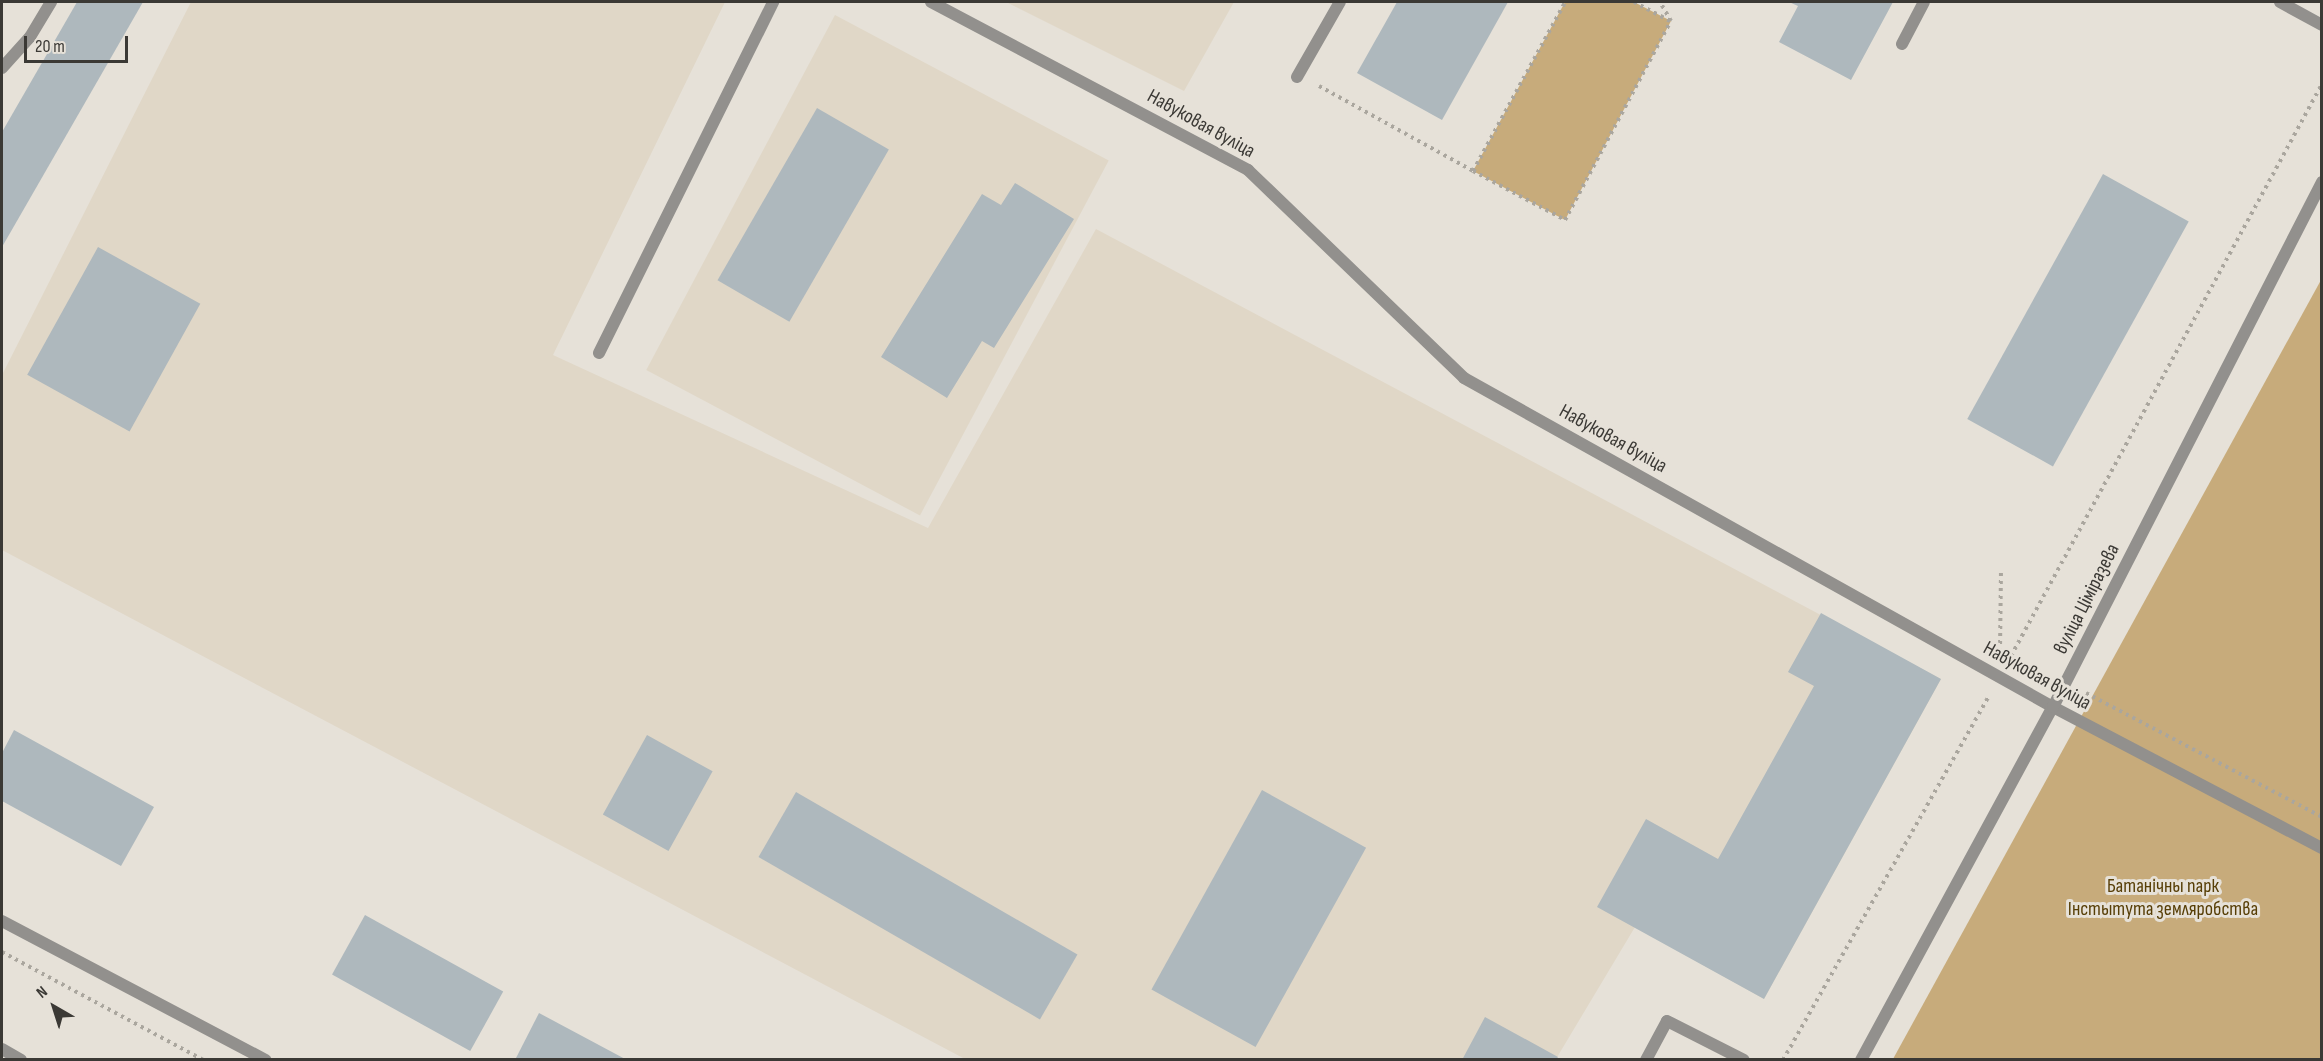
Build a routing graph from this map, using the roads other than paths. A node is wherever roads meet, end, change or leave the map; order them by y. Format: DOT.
graph roads {
  1 [pos="51,2"];
  2 [pos="773,2"];
  3 [pos="931,2"];
  4 [pos="1340,2"];
  5 [pos="1924,2"];
  6 [pos="2280,2"];
  7 [pos="2322,25"];
  8 [pos="1902,44"];
  9 [pos="2,68"];
  10 [pos="1297,77"];
  11 [pos="2322,182"];
  12 [pos="599,353"];
  13 [pos="2052,707"];
  14 [pos="2322,848"];
  15 [pos="2,921"];
  16 [pos="2,1049"];
  17 [pos="21,1059"];
  18 [pos="266,1059"];
  19 [pos="1646,1059"];
  20 [pos="1744,1059"];
  21 [pos="1861,1059"];
  1 -- 9 [label="street"];
  2 -- 12 [label="street"];
  3 -- 13 [label="street, Навуковая вуліца"];
  4 -- 10 [label="street"];
  5 -- 8 [label="street"];
  6 -- 7 [label="street"];
  11 -- 13 [label="street, вуліца Ціміразева"];
  13 -- 14 [label="street, Навуковая вуліца"];
  13 -- 21 [label="street, вуліца Ціміразева"];
  15 -- 18 [label="street"];
  16 -- 17 [label="street"];
  19 -- 20 [label="street"];
}
